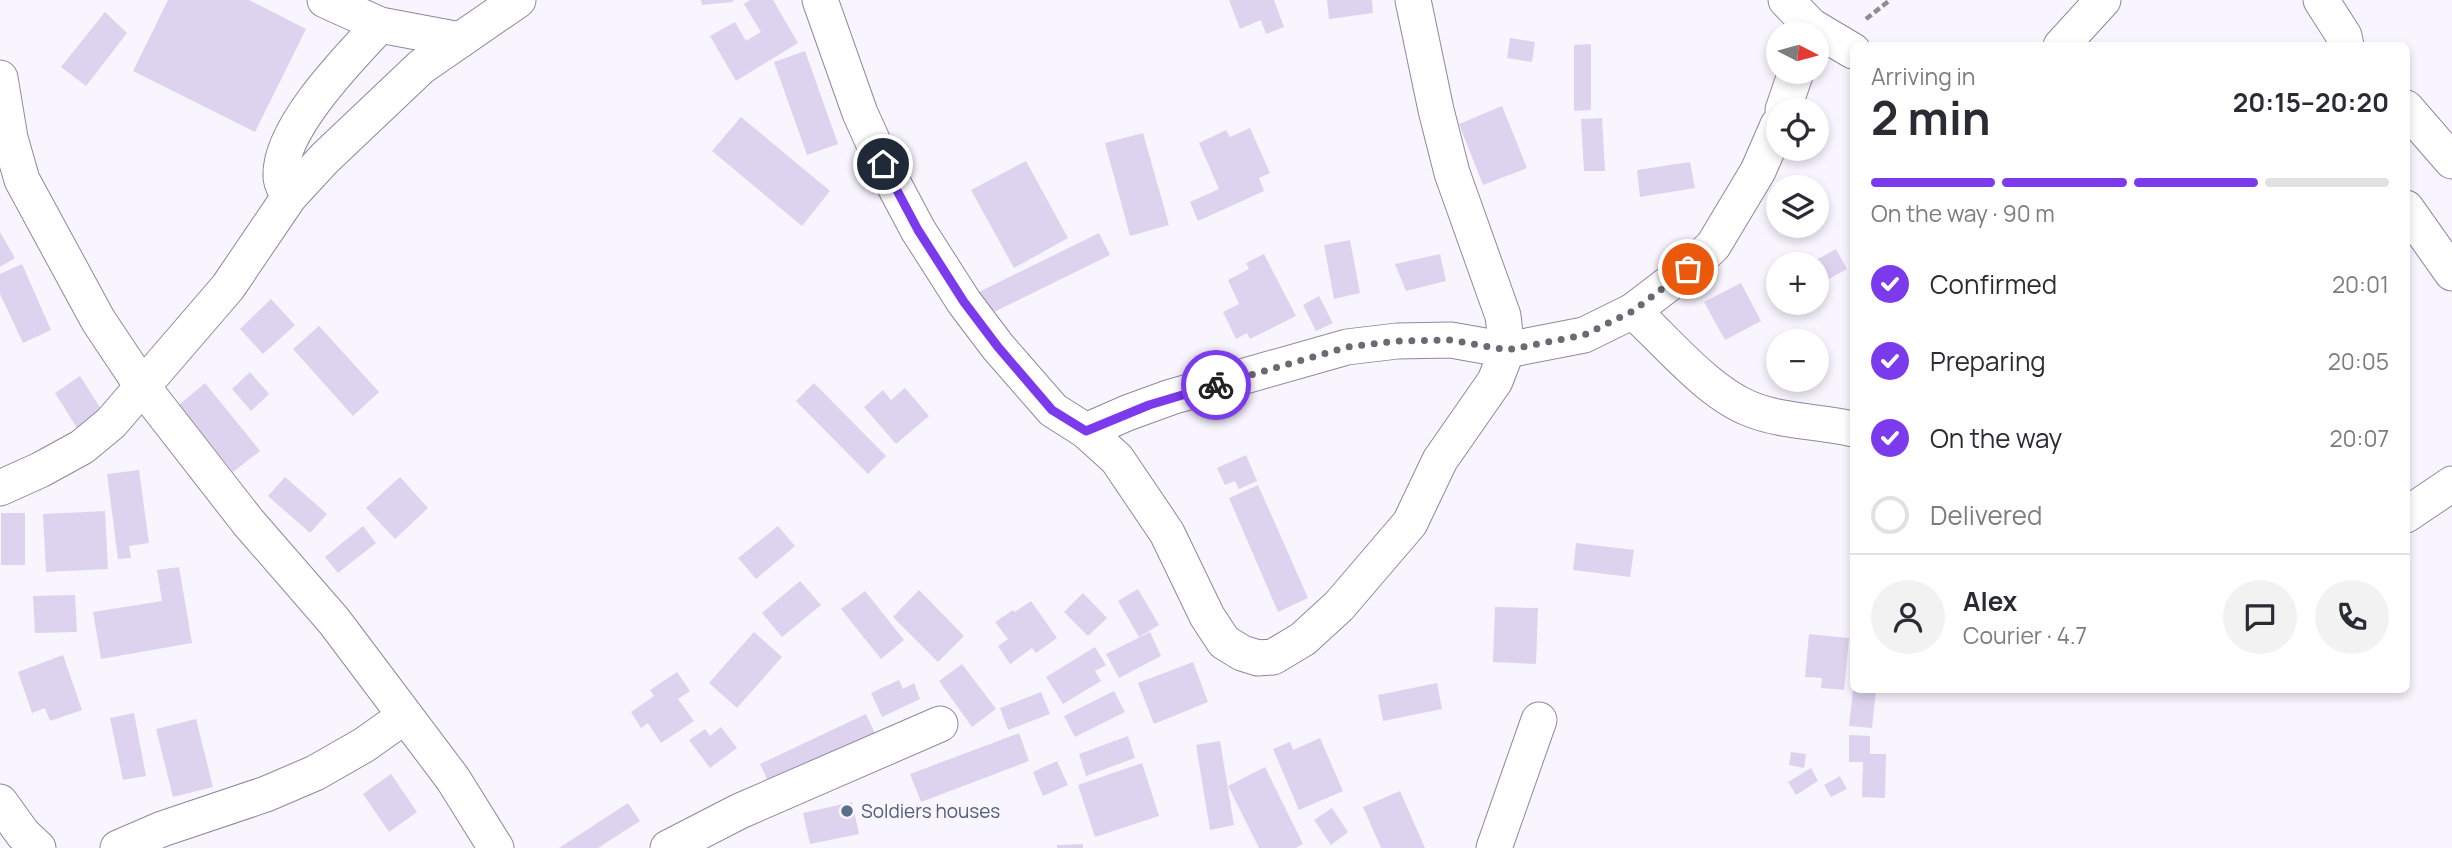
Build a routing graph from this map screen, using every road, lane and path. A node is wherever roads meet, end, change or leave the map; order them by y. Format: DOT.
graph roads {
  1 [pos="325,0"];
  2 [pos="518,0"];
  3 [pos="820,0"];
  4 [pos="1413,0"];
  5 [pos="1786,0"];
  6 [pos="2103,0"];
  7 [pos="2321,0"];
  8 [pos="1803,21"];
  9 [pos="380,25"];
  10 [pos="1829,39"];
  11 [pos="460,40"];
  12 [pos="2065,42"];
  13 [pos="2348,42"];
  14 [pos="1850,50"];
  15 [pos="0,79"];
  16 [pos="2410,112"];
  17 [pos="1766,153"];
  18 [pos="2452,161"];
  19 [pos="289,197"];
  20 [pos="2410,214"];
  21 [pos="2452,274"];
  22 [pos="1633,311"];
  23 [pos="1507,350"];
  24 [pos="142,386"];
  25 [pos="1850,428"];
  26 [pos="1086,431"];
  27 [pos="2452,484"];
  28 [pos="0,488"];
  29 [pos="2410,512"];
  30 [pos="405,716"];
  31 [pos="1539,720"];
  32 [pos="940,724"];
  33 [pos="0,802"];
  34 [pos="38,848"];
  35 [pos="118,848"];
  36 [pos="496,848"];
  37 [pos="668,848"];
  38 [pos="1494,848"];
  1 -- 9 [label="street"];
  2 -- 11 [label="street"];
  3 -- 26 [label="street"];
  4 -- 23 [label="street"];
  5 -- 8 [label="street"];
  6 -- 12 [label="street"];
  7 -- 13 [label="street"];
  9 -- 11 [label="street"];
  9 -- 19 [label="street"];
  10 -- 14 [label="street"];
  11 -- 19 [label="street"];
  15 -- 24 [label="street"];
  16 -- 18 [label="street"];
  17 -- 22 [label="street"];
  19 -- 24 [label="street"];
  20 -- 21 [label="street"];
  22 -- 23 [label="street"];
  22 -- 25 [label="street"];
  23 -- 26 [label="street"];
  23 -- 26 [label="street"];
  24 -- 28 [label="street"];
  24 -- 30 [label="street"];
  27 -- 29 [label="street"];
  30 -- 35 [label="street"];
  30 -- 36 [label="street"];
  31 -- 38 [label="street"];
  32 -- 37 [label="street"];
  33 -- 34 [label="street"];
}
